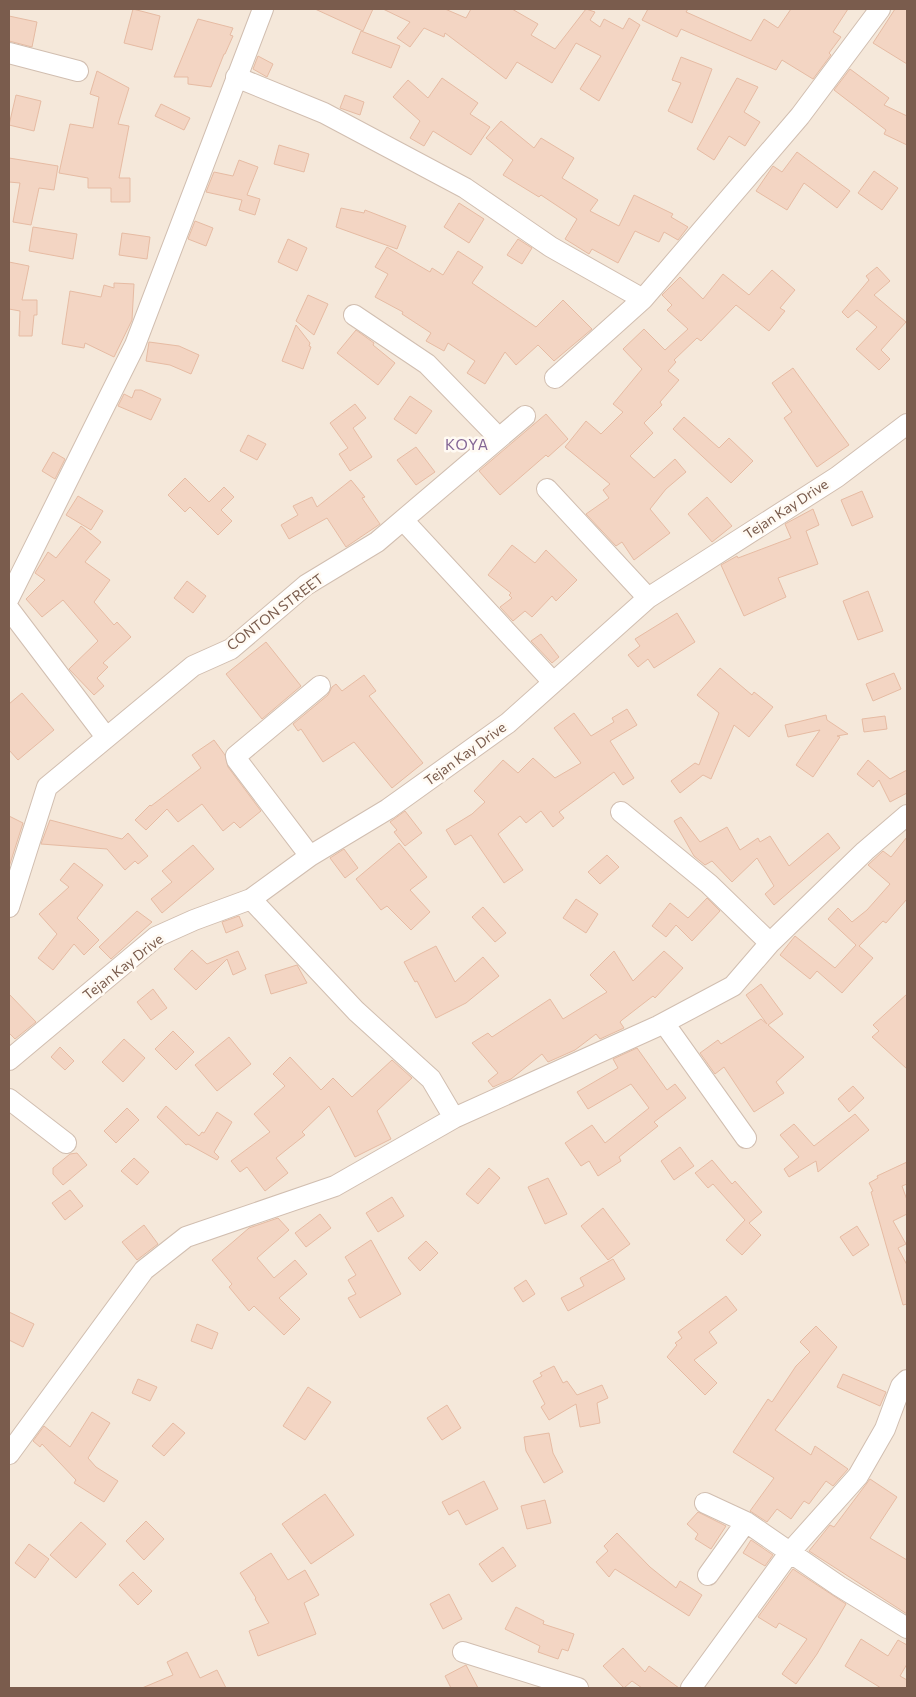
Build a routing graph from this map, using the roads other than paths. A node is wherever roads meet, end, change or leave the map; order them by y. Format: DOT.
graph roads {
  1 [pos="263,9"];
  2 [pos="880,9"];
  3 [pos="9,53"];
  4 [pos="78,71"];
  5 [pos="236,77"];
  6 [pos="643,299"];
  7 [pos="354,315"];
  8 [pos="555,378"];
  9 [pos="525,416"];
  10 [pos="907,424"];
  11 [pos="499,438"];
  12 [pos="547,489"];
  13 [pos="403,520"];
  14 [pos="9,598"];
  15 [pos="648,598"];
  16 [pos="9,609"];
  17 [pos="553,682"];
  18 [pos="320,686"];
  19 [pos="106,738"];
  20 [pos="621,812"];
  21 [pos="907,815"];
  22 [pos="310,856"];
  23 [pos="251,899"];
  24 [pos="9,907"];
  25 [pos="770,943"];
  26 [pos="664,1023"];
  27 [pos="9,1060"];
  28 [pos="9,1099"];
  29 [pos="454,1118"];
  30 [pos="746,1138"];
  31 [pos="66,1143"];
  32 [pos="907,1380"];
  33 [pos="15,1432"];
  34 [pos="9,1454"];
  35 [pos="705,1503"];
  36 [pos="746,1522"];
  37 [pos="790,1552"];
  38 [pos="708,1575"];
  39 [pos="907,1628"];
  40 [pos="463,1652"];
  41 [pos="578,1688"];
  42 [pos="691,1688"];
  1 -- 5 [label="street"];
  2 -- 6 [label="street"];
  3 -- 4 [label="street"];
  5 -- 6 [label="street"];
  5 -- 14 [label="street"];
  6 -- 8 [label="street"];
  7 -- 11 [label="street"];
  9 -- 11 [label="street, CONTON STREET"];
  10 -- 15 [label="street, Tejan Kay Drive"];
  11 -- 13 [label="street, CONTON STREET"];
  12 -- 15 [label="street"];
  13 -- 17 [label="street"];
  13 -- 19 [label="street, CONTON STREET"];
  15 -- 17 [label="street, Tejan Kay Drive"];
  16 -- 19 [label="street"];
  17 -- 22 [label="street, Tejan Kay Drive"];
  18 -- 22 [label="street"];
  19 -- 24 [label="street, CONTON STREET"];
  20 -- 25 [label="street"];
  21 -- 25 [label="street"];
  22 -- 23 [label="street, Tejan Kay Drive"];
  23 -- 27 [label="street, Tejan Kay Drive"];
  23 -- 29 [label="street"];
  25 -- 26 [label="street"];
  26 -- 29 [label="street"];
  26 -- 30 [label="street"];
  28 -- 31 [label="street"];
  29 -- 33 [label="street"];
  32 -- 37 [label="street"];
  33 -- 34 [label="street"];
  35 -- 36 [label="street"];
  36 -- 37 [label="street"];
  36 -- 38 [label="street"];
  37 -- 39 [label="street"];
  37 -- 42 [label="street"];
  40 -- 41 [label="street"];
}
